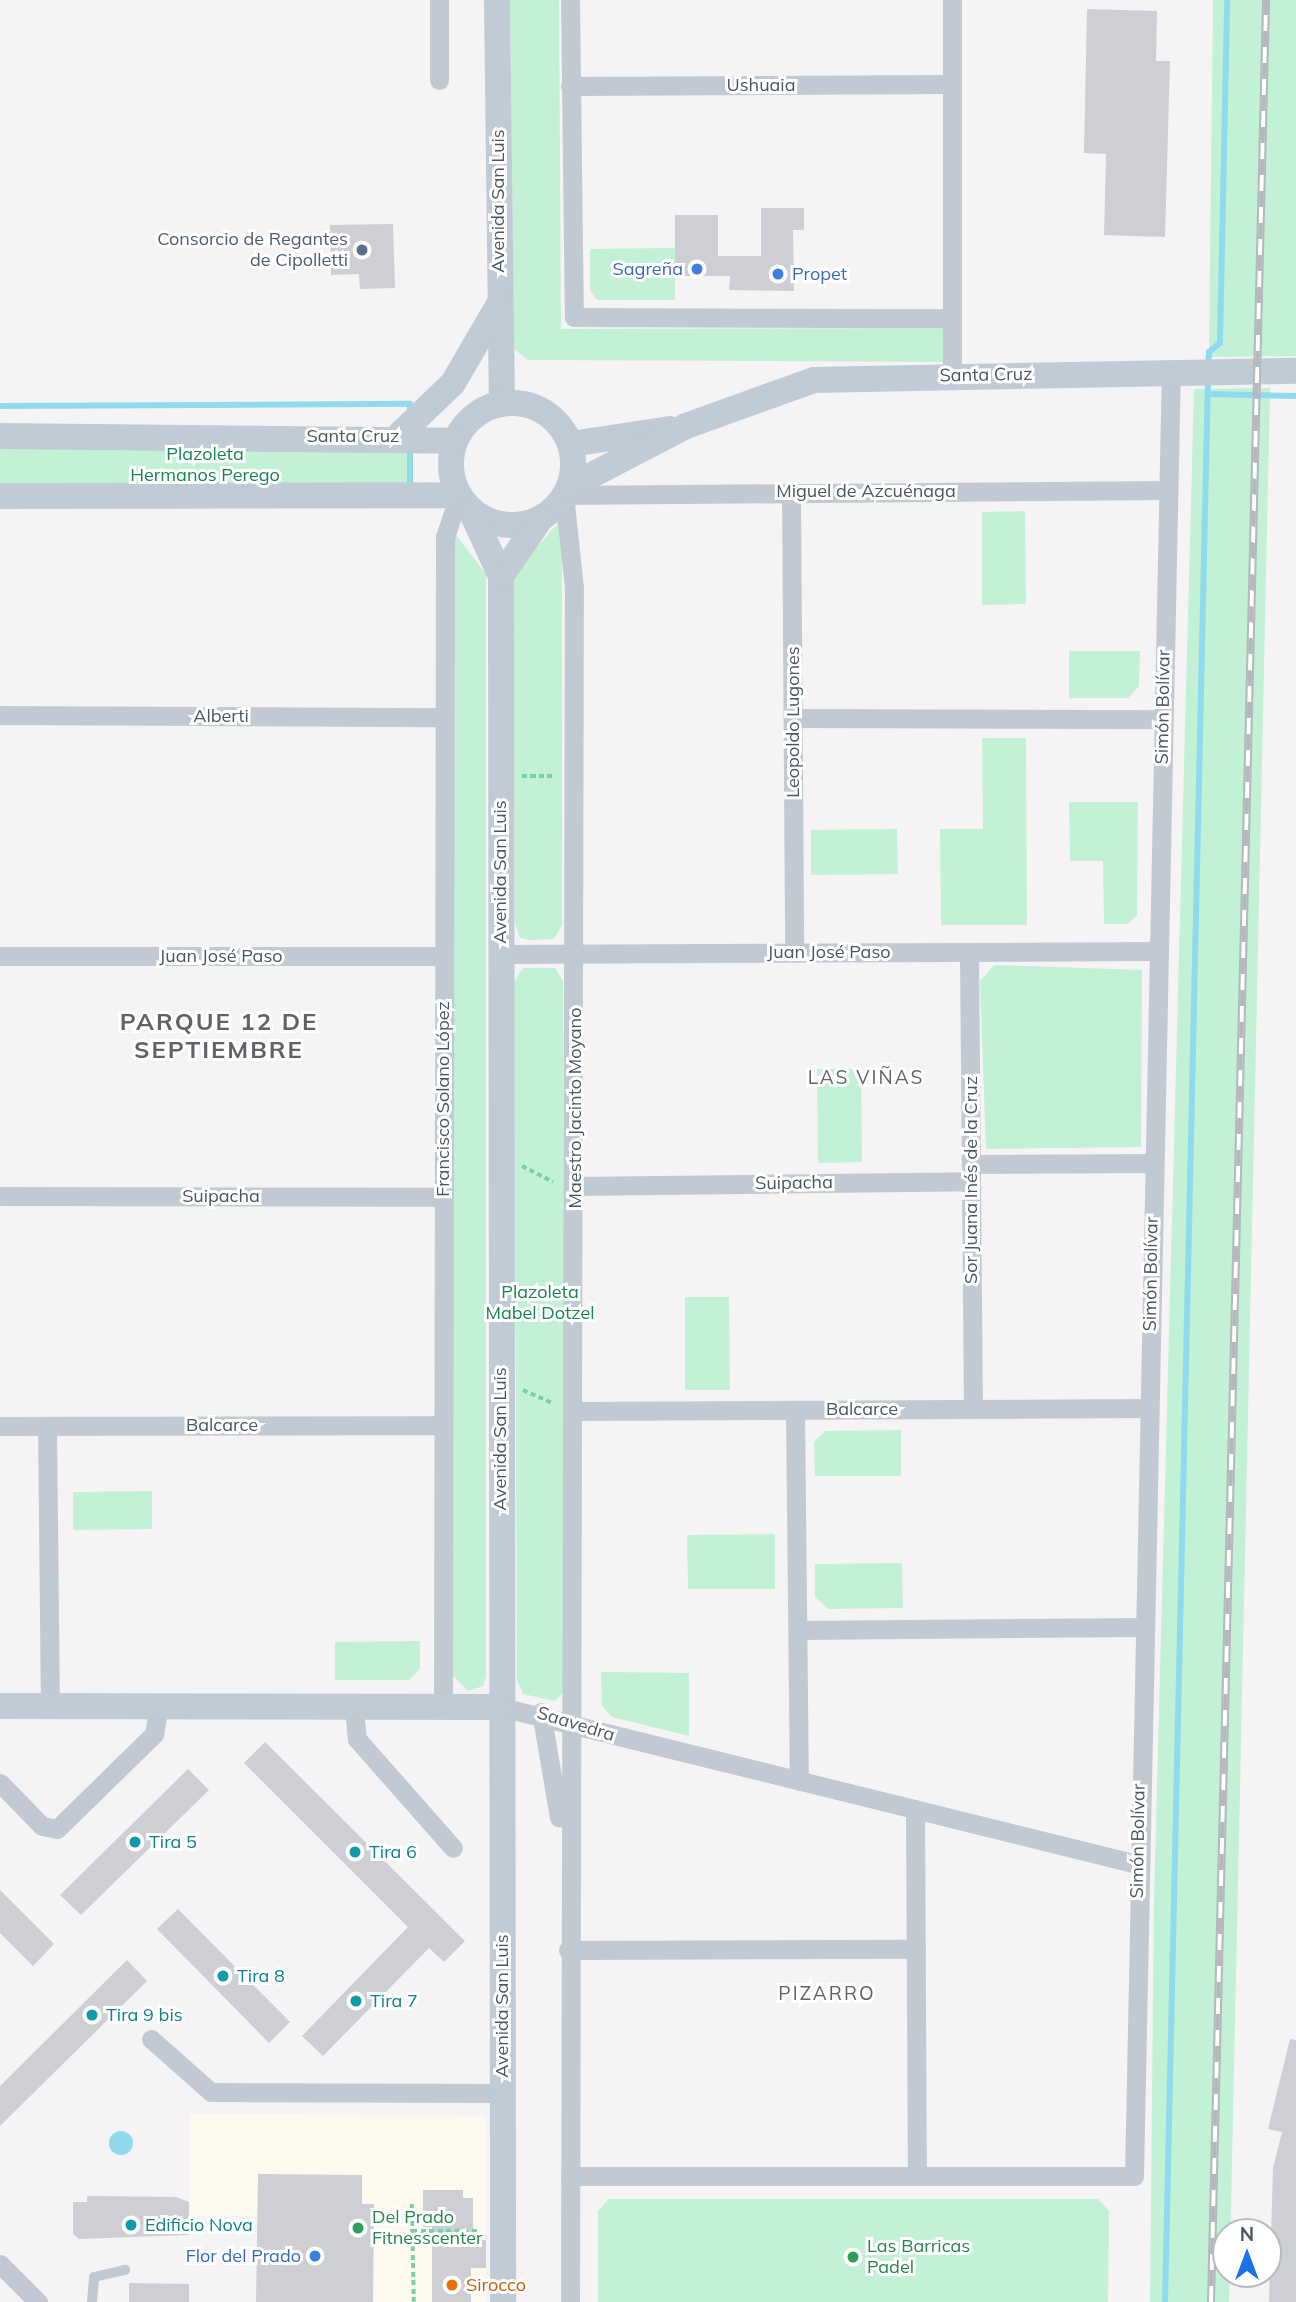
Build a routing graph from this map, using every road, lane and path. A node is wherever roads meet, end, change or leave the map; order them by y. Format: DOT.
graph roads {
  1 [pos="439,0"];
  2 [pos="498,0"];
  3 [pos="570,0"];
  4 [pos="952,0"];
  5 [pos="439,80"];
  6 [pos="952,83"];
  7 [pos="570,86"];
  8 [pos="499,304"];
  9 [pos="952,318"];
  10 [pos="1296,371"];
  11 [pos="1171,372"];
  12 [pos="952,375"];
  13 [pos="502,403"];
  14 [pos="685,426"];
  15 [pos="0,436"];
  16 [pos="398,436"];
  17 [pos="454,441"];
  18 [pos="571,444"];
  19 [pos="1168,490"];
  20 [pos="567,491"];
  21 [pos="791,491"];
  22 [pos="0,496"];
  23 [pos="465,502"];
  24 [pos="541,518"];
  25 [pos="501,576"];
  26 [pos="0,715"];
  27 [pos="442,717"];
  28 [pos="793,718"];
  29 [pos="1163,719"];
  30 [pos="575,775"];
  31 [pos="520,776"];
  32 [pos="970,951"];
  33 [pos="1158,951"];
  34 [pos="794,953"];
  35 [pos="499,954"];
  36 [pos="575,954"];
  37 [pos="0,956"];
  38 [pos="442,956"];
  39 [pos="1153,1163"];
  40 [pos="517,1164"];
  41 [pos="971,1172"];
  42 [pos="575,1186"];
  43 [pos="0,1196"];
  44 [pos="443,1197"];
  45 [pos="518,1387"];
  46 [pos="1148,1408"];
  47 [pos="973,1409"];
  48 [pos="570,1410"];
  49 [pos="795,1410"];
  50 [pos="443,1425"];
  51 [pos="0,1426"];
  52 [pos="47,1426"];
  53 [pos="1143,1627"];
  54 [pos="798,1630"];
  55 [pos="0,1706"];
  56 [pos="50,1706"];
  57 [pos="159,1706"];
  58 [pos="354,1707"];
  59 [pos="443,1707"];
  60 [pos="501,1707"];
  61 [pos="541,1713"];
  62 [pos="576,1723"];
  63 [pos="799,1781"];
  64 [pos="0,1783"];
  65 [pos="915,1809"];
  66 [pos="453,1847"];
  67 [pos="1137,1864"];
  68 [pos="568,1884"];
  69 [pos="916,1949"];
  70 [pos="568,1950"];
  71 [pos="151,2039"];
  72 [pos="502,2093"];
  73 [pos="570,2176"];
  74 [pos="917,2176"];
  75 [pos="412,2204"];
  76 [pos="412,2231"];
  77 [pos="486,2231"];
  78 [pos="0,2264"];
  79 [pos="125,2270"];
  80 [pos="38,2302"];
  81 [pos="92,2302"];
  82 [pos="414,2302"];
  83 [pos="503,2302"];
  84 [pos="570,2302"];
  1 -- 5 [label="street"];
  2 -- 8 [label="main road, Avenida San Luis"];
  3 -- 7 [label="street"];
  4 -- 6 [label="street"];
  6 -- 7 [label="street, Ushuaia"];
  6 -- 9 [label="street"];
  7 -- 9 [label="street"];
  8 -- 13 [label="main road, Avenida San Luis"];
  8 -- 16 [label="main road"];
  9 -- 12 [label="street"];
  10 -- 11 [label="main road, Santa Cruz"];
  11 -- 12 [label="main road, Santa Cruz"];
  11 -- 19 [label="street, Simón Bolívar"];
  12 -- 14 [label="main road, Santa Cruz"];
  13 -- 17 [label="main road"];
  13 -- 18 [label="main road"];
  14 -- 18 [label="main road, Santa Cruz"];
  14 -- 20 [label="main road, Santa Cruz"];
  15 -- 16 [label="main road, Santa Cruz"];
  16 -- 17 [label="main road, Santa Cruz"];
  17 -- 23 [label="main road, Avenida San Luis"];
  18 -- 20 [label="main road"];
  19 -- 21 [label="street, Miguel de Azcuénaga"];
  19 -- 29 [label="street, Simón Bolívar"];
  20 -- 21 [label="street, Miguel de Azcuénaga"];
  20 -- 24 [label="main road"];
  20 -- 30 [label="street, Maestro Jacinto Moyano"];
  21 -- 28 [label="street, Leopoldo Lugones"];
  22 -- 23 [label="main road"];
  23 -- 24 [label="main road"];
  23 -- 25 [label="main road, Avenida San Luis"];
  23 -- 27 [label="street, Francisco Solano López"];
  24 -- 25 [label="main road"];
  25 -- 35 [label="main road, Avenida San Luis"];
  26 -- 27 [label="street, Alberti"];
  27 -- 38 [label="street, Francisco Solano López"];
  28 -- 29 [label="street"];
  28 -- 34 [label="street, Leopoldo Lugones"];
  29 -- 33 [label="street, Simón Bolívar"];
  30 -- 31 [label="path"];
  30 -- 36 [label="street, Maestro Jacinto Moyano"];
  32 -- 33 [label="street, Juan José Paso"];
  32 -- 34 [label="street, Juan José Paso"];
  32 -- 41 [label="street, Sor Juana Inés de la Cruz"];
  33 -- 39 [label="street, Simón Bolívar"];
  34 -- 36 [label="street, Juan José Paso"];
  35 -- 36 [label="street, Juan José Paso"];
  35 -- 60 [label="main road, Avenida San Luis"];
  36 -- 42 [label="street, Maestro Jacinto Moyano"];
  37 -- 38 [label="street, Juan José Paso"];
  38 -- 44 [label="street, Francisco Solano López"];
  39 -- 41 [label="street, Suipacha"];
  39 -- 46 [label="street, Simón Bolívar"];
  40 -- 42 [label="path"];
  41 -- 42 [label="street, Suipacha"];
  41 -- 47 [label="street, Sor Juana Inés de la Cruz"];
  42 -- 48 [label="street, Maestro Jacinto Moyano"];
  43 -- 44 [label="street, Suipacha"];
  44 -- 50 [label="street, Francisco Solano López"];
  45 -- 48 [label="path"];
  46 -- 47 [label="street, Balcarce"];
  46 -- 53 [label="street, Simón Bolívar"];
  47 -- 49 [label="street, Balcarce"];
  48 -- 49 [label="street, Balcarce"];
  48 -- 62 [label="street, Maestro Jacinto Moyano"];
  49 -- 54 [label="street"];
  50 -- 52 [label="street, Balcarce"];
  50 -- 59 [label="street, Francisco Solano López"];
  51 -- 52 [label="street, Balcarce"];
  52 -- 56 [label="street"];
  53 -- 54 [label="street"];
  53 -- 67 [label="street, Simón Bolívar"];
  54 -- 63 [label="street"];
  55 -- 56 [label="main road, Saavedra"];
  56 -- 57 [label="main road, Saavedra"];
  57 -- 58 [label="main road, Saavedra"];
  57 -- 64 [label="street"];
  58 -- 59 [label="main road, Saavedra"];
  58 -- 66 [label="street"];
  59 -- 60 [label="main road, Saavedra"];
  60 -- 61 [label="street, Saavedra"];
  60 -- 72 [label="main road, Avenida San Luis"];
  61 -- 62 [label="street, Saavedra"];
  61 -- 68 [label="street"];
  62 -- 63 [label="street, Saavedra"];
  62 -- 68 [label="street"];
  63 -- 65 [label="street, Saavedra"];
  65 -- 67 [label="street, Saavedra"];
  65 -- 69 [label="street"];
  67 -- 74 [label="street, Simón Bolívar"];
  68 -- 70 [label="street"];
  69 -- 70 [label="street"];
  69 -- 74 [label="street"];
  70 -- 73 [label="street"];
  71 -- 72 [label="street"];
  72 -- 83 [label="main road, Avenida San Luis"];
  73 -- 74 [label="street"];
  73 -- 84 [label="street"];
  75 -- 76 [label="path"];
  76 -- 77 [label="path"];
  76 -- 82 [label="path"];
  78 -- 80 [label="street"];
  79 -- 81 [label="lane"];
}
